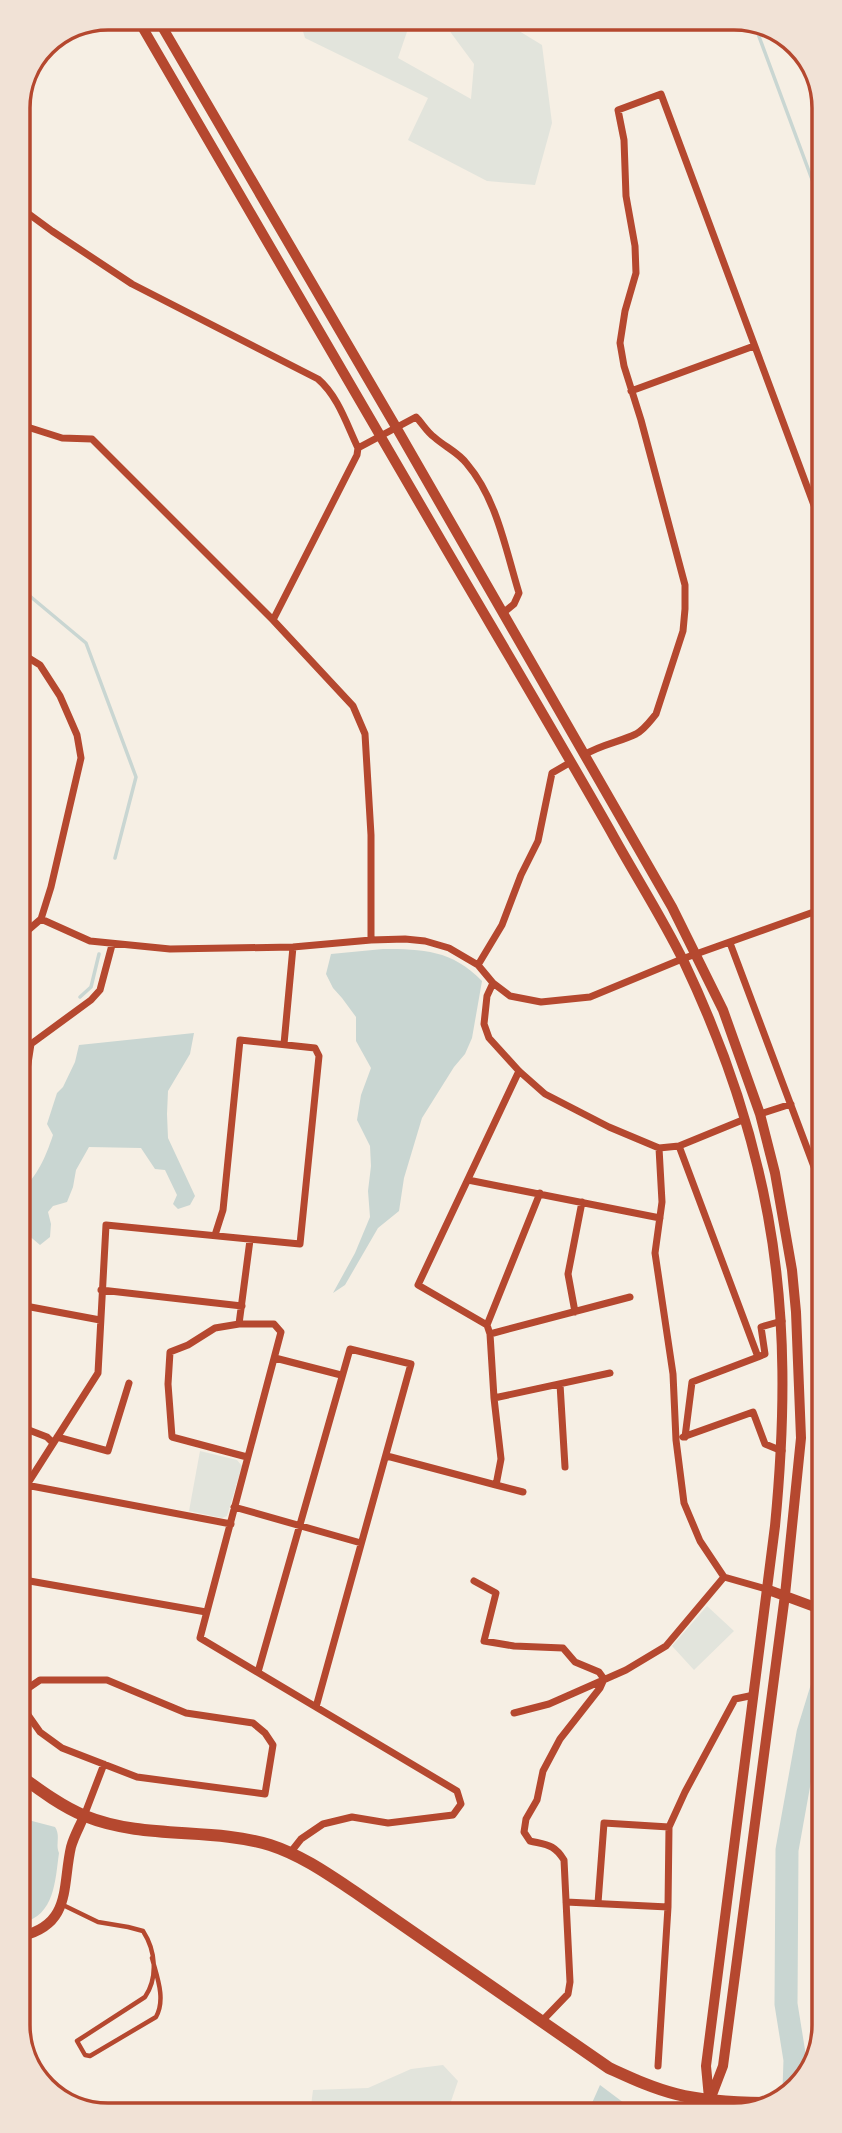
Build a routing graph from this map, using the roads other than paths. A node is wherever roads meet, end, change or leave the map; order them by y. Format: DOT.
graph roads {
  1 [pos="144,30"];
  2 [pos="164,30"];
  3 [pos="30,214"];
  4 [pos="754,346"];
  5 [pos="631,391"];
  6 [pos="396,427"];
  7 [pos="30,428"];
  8 [pos="379,436"];
  9 [pos="358,448"];
  10 [pos="812,500"];
  11 [pos="503,613"];
  12 [pos="273,620"];
  13 [pos="30,659"];
  14 [pos="584,755"];
  15 [pos="571,762"];
  16 [pos="812,913"];
  17 [pos="41,919"];
  18 [pos="30,928"];
  19 [pos="371,940"];
  20 [pos="730,943"];
  21 [pos="112,945"];
  22 [pos="293,947"];
  23 [pos="697,955"];
  24 [pos="682,959"];
  25 [pos="478,965"];
  26 [pos="493,983"];
  27 [pos="31,1044"];
  28 [pos="285,1044"];
  29 [pos="30,1050"];
  30 [pos="519,1071"];
  31 [pos="791,1104"];
  32 [pos="760,1114"];
  33 [pos="745,1119"];
  34 [pos="679,1146"];
  35 [pos="659,1148"];
  36 [pos="812,1161"];
  37 [pos="468,1180"];
  38 [pos="540,1193"];
  39 [pos="582,1202"];
  40 [pos="660,1218"];
  41 [pos="215,1235"];
  42 [pos="250,1240"];
  43 [pos="101,1290"];
  44 [pos="630,1297"];
  45 [pos="242,1306"];
  46 [pos="30,1307"];
  47 [pos="575,1312"];
  48 [pos="100,1320"];
  49 [pos="782,1321"];
  50 [pos="239,1324"];
  51 [pos="487,1325"];
  52 [pos="490,1334"];
  53 [pos="758,1357"];
  54 [pos="275,1358"];
  55 [pos="610,1373"];
  56 [pos="341,1375"];
  57 [pos="130,1383"];
  58 [pos="560,1384"];
  59 [pos="494,1398"];
  60 [pos="30,1430"];
  61 [pos="685,1437"];
  62 [pos="55,1440"];
  63 [pos="676,1440"];
  64 [pos="782,1451"];
  65 [pos="387,1455"];
  66 [pos="247,1457"];
  67 [pos="565,1467"];
  68 [pos="30,1479"];
  69 [pos="496,1485"];
  70 [pos="30,1486"];
  71 [pos="523,1492"];
  72 [pos="234,1507"];
  73 [pos="231,1524"];
  74 [pos="299,1524"];
  75 [pos="361,1543"];
  76 [pos="724,1577"];
  77 [pos="30,1581"];
  78 [pos="474,1581"];
  79 [pos="766,1589"];
  80 [pos="785,1595"];
  81 [pos="812,1605"];
  82 [pos="206,1612"];
  83 [pos="258,1672"];
  84 [pos="604,1679"];
  85 [pos="30,1687"];
  86 [pos="754,1695"];
  87 [pos="316,1707"];
  88 [pos="514,1713"];
  89 [pos="30,1718"];
  90 [pos="104,1764"];
  91 [pos="30,1782"];
  92 [pos="84,1816"];
  93 [pos="669,1827"];
  94 [pos="290,1853"];
  95 [pos="566,1902"];
  96 [pos="598,1903"];
  97 [pos="62,1905"];
  98 [pos="668,1907"];
  99 [pos="30,1933"];
  100 [pos="152,1958"];
  101 [pos="542,2021"];
  102 [pos="658,2066"];
  103 [pos="700,2103"];
  104 [pos="709,2103"];
  105 [pos="710,2103"];
  1 -- 8 [label="street"];
  2 -- 6 [label="street"];
  3 -- 9 [label="street"];
  4 -- 5 [label="street"];
  4 -- 5 [label="street"];
  4 -- 10 [label="street"];
  5 -- 14 [label="street"];
  6 -- 8 [label="street"];
  6 -- 11 [label="street"];
  6 -- 11 [label="street"];
  7 -- 12 [label="street"];
  8 -- 9 [label="street"];
  8 -- 15 [label="street"];
  9 -- 12 [label="street"];
  11 -- 14 [label="street"];
  12 -- 19 [label="street"];
  13 -- 17 [label="street"];
  14 -- 23 [label="street"];
  15 -- 24 [label="street"];
  15 -- 25 [label="street"];
  16 -- 20 [label="street"];
  17 -- 18 [label="street"];
  17 -- 21 [label="street"];
  19 -- 22 [label="street"];
  19 -- 25 [label="street"];
  20 -- 23 [label="street"];
  20 -- 31 [label="street"];
  21 -- 22 [label="street"];
  21 -- 27 [label="street"];
  22 -- 28 [label="street"];
  23 -- 24 [label="street"];
  23 -- 32 [label="street"];
  24 -- 26 [label="street"];
  24 -- 33 [label="street"];
  25 -- 26 [label="street"];
  26 -- 30 [label="street"];
  27 -- 29 [label="street"];
  28 -- 41 [label="street"];
  28 -- 42 [label="street"];
  30 -- 35 [label="street"];
  30 -- 37 [label="street"];
  31 -- 32 [label="street"];
  31 -- 36 [label="street"];
  32 -- 80 [label="street"];
  33 -- 34 [label="street"];
  33 -- 49 [label="street"];
  34 -- 35 [label="street"];
  34 -- 53 [label="street"];
  35 -- 40 [label="street"];
  37 -- 38 [label="street"];
  37 -- 51 [label="street"];
  38 -- 39 [label="street"];
  38 -- 51 [label="street"];
  39 -- 40 [label="street"];
  39 -- 47 [label="street"];
  40 -- 63 [label="street"];
  41 -- 42 [label="street"];
  41 -- 43 [label="street"];
  42 -- 45 [label="street"];
  43 -- 45 [label="street"];
  43 -- 48 [label="street"];
  44 -- 47 [label="street"];
  45 -- 50 [label="street"];
  46 -- 48 [label="street"];
  47 -- 52 [label="street"];
  48 -- 62 [label="street"];
  49 -- 53 [label="street"];
  49 -- 64 [label="street"];
  50 -- 54 [label="street"];
  50 -- 66 [label="street"];
  51 -- 52 [label="street"];
  52 -- 59 [label="street"];
  53 -- 61 [label="street"];
  54 -- 56 [label="street"];
  54 -- 66 [label="street"];
  55 -- 58 [label="street"];
  56 -- 65 [label="street"];
  56 -- 74 [label="street"];
  57 -- 62 [label="street"];
  58 -- 59 [label="street"];
  58 -- 67 [label="street"];
  59 -- 69 [label="street"];
  60 -- 62 [label="street"];
  61 -- 63 [label="street"];
  61 -- 64 [label="street"];
  62 -- 68 [label="street"];
  63 -- 76 [label="street"];
  64 -- 79 [label="street"];
  65 -- 69 [label="street"];
  65 -- 75 [label="street"];
  66 -- 72 [label="street"];
  69 -- 71 [label="street"];
  70 -- 73 [label="street"];
  72 -- 73 [label="street"];
  72 -- 74 [label="street"];
  73 -- 82 [label="street"];
  74 -- 75 [label="street"];
  74 -- 83 [label="street"];
  75 -- 87 [label="street"];
  76 -- 79 [label="street"];
  76 -- 84 [label="street"];
  77 -- 82 [label="street"];
  78 -- 84 [label="street"];
  79 -- 80 [label="street"];
  79 -- 86 [label="street"];
  80 -- 81 [label="street"];
  80 -- 105 [label="street"];
  82 -- 83 [label="street"];
  83 -- 87 [label="street"];
  84 -- 88 [label="street"];
  84 -- 95 [label="street"];
  85 -- 90 [label="street"];
  86 -- 93 [label="street"];
  86 -- 104 [label="street"];
  87 -- 94 [label="street"];
  89 -- 90 [label="street"];
  90 -- 92 [label="street"];
  91 -- 92 [label="main road"];
  92 -- 94 [label="main road"];
  92 -- 97 [label="street"];
  93 -- 96 [label="street"];
  93 -- 98 [label="street"];
  94 -- 101 [label="main road"];
  95 -- 96 [label="street"];
  95 -- 101 [label="street"];
  96 -- 98 [label="street"];
  97 -- 99 [label="street"];
  97 -- 100 [label="lane"];
  98 -- 102 [label="street"];
  100 -- 100 [label="lane"];
  101 -- 103 [label="main road"];
}
